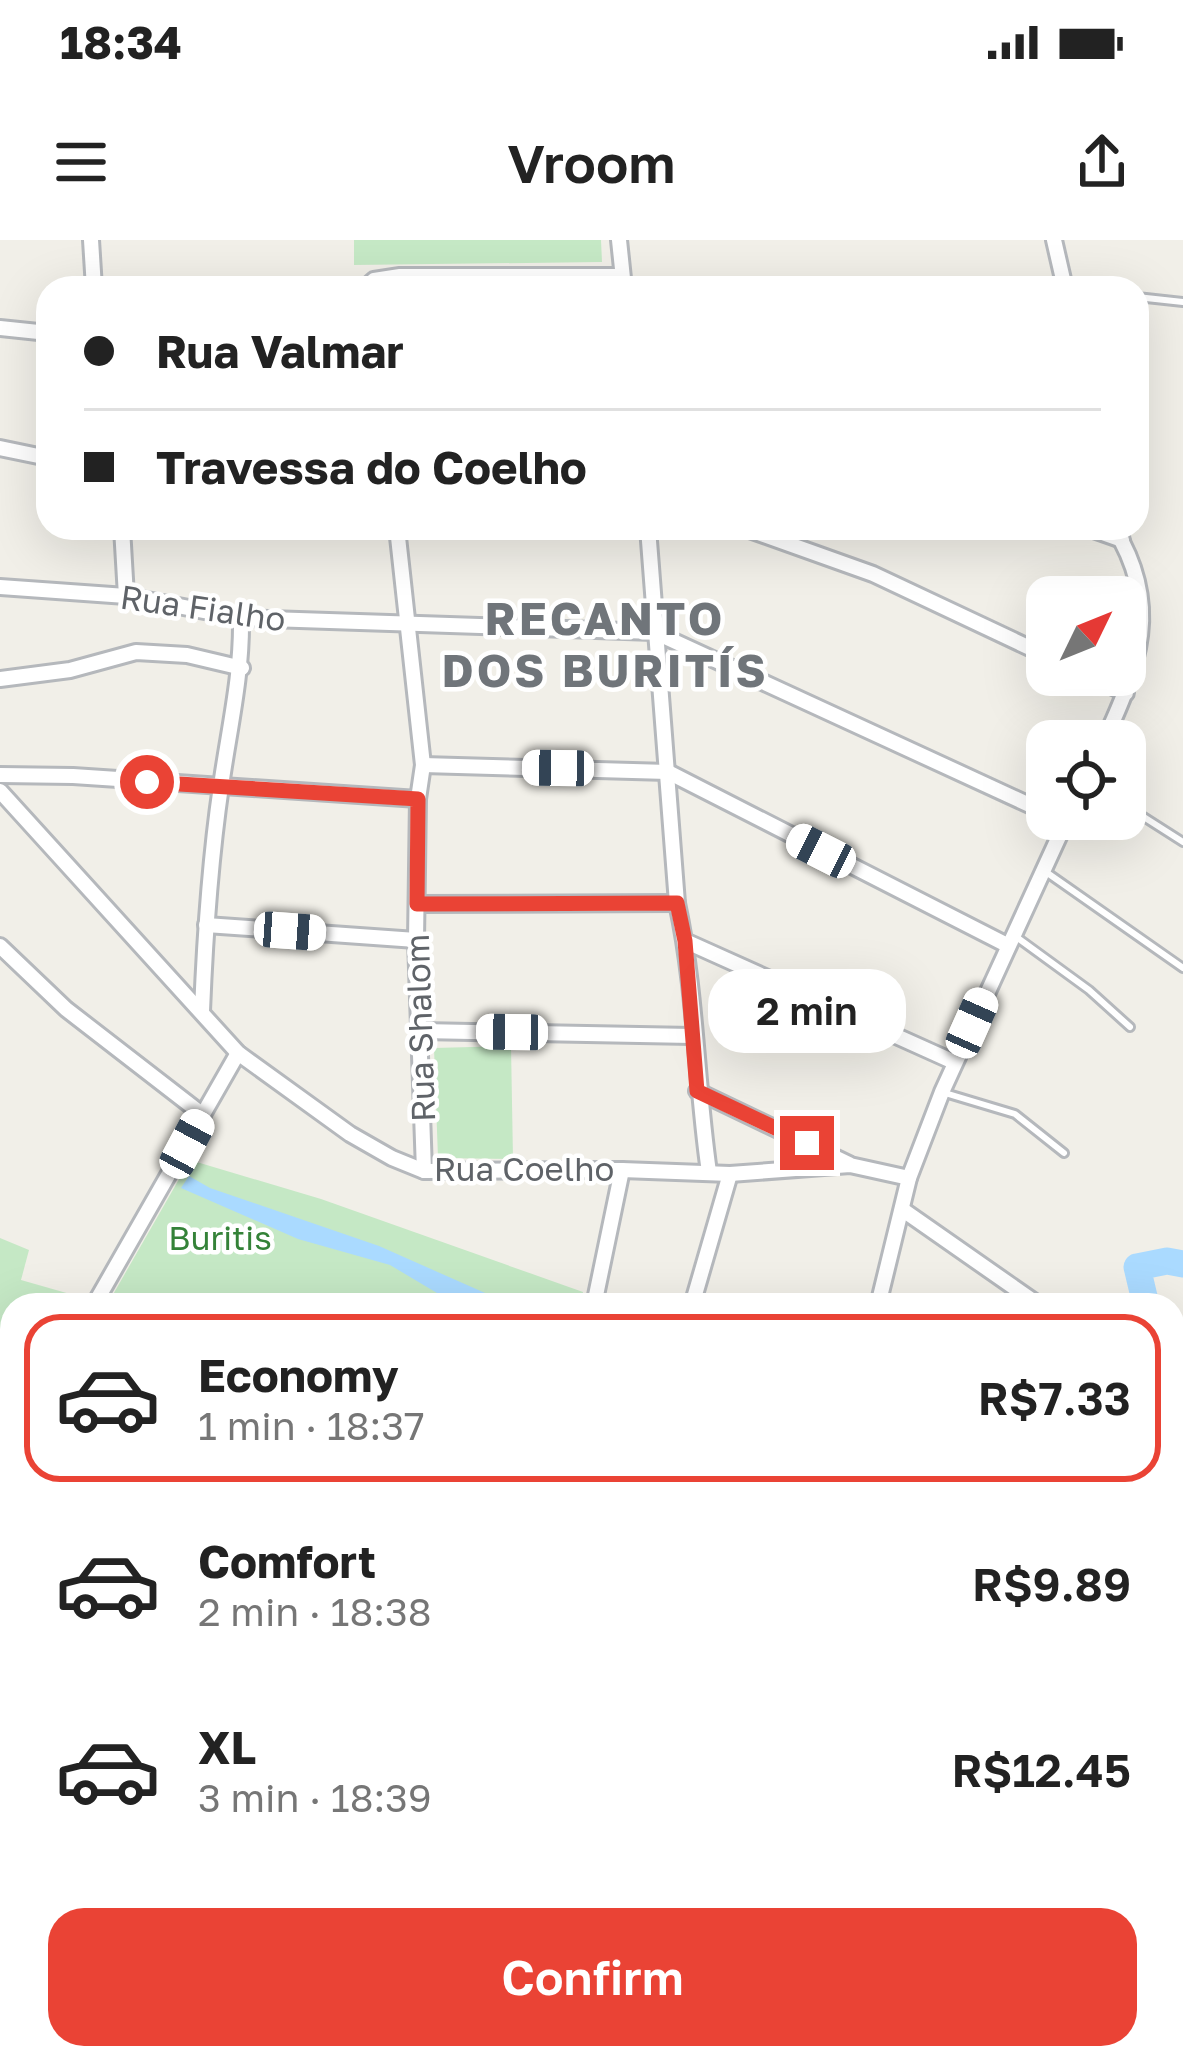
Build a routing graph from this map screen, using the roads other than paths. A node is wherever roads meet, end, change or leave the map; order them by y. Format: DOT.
graph roads {
  1 [pos="91,240"];
  2 [pos="619,240"];
  3 [pos="1054,240"];
  4 [pos="93,276"];
  5 [pos="622,276"];
  6 [pos="1062,276"];
  7 [pos="1149,298"];
  8 [pos="1183,302"];
  9 [pos="0,328"];
  10 [pos="36,332"];
  11 [pos="0,448"];
  12 [pos="36,456"];
  13 [pos="123,540"];
  14 [pos="398,540"];
  15 [pos="648,540"];
  16 [pos="778,540"];
  17 [pos="1121,540"];
  18 [pos="1138,576"];
  19 [pos="0,587"];
  20 [pos="126,596"];
  21 [pos="241,618"];
  22 [pos="406,625"];
  23 [pos="654,632"];
  24 [pos="1026,646"];
  25 [pos="242,668"];
  26 [pos="0,679"];
  27 [pos="423,765"];
  28 [pos="668,772"];
  29 [pos="0,775"];
  30 [pos="221,787"];
  31 [pos="0,791"];
  32 [pos="418,799"];
  33 [pos="1026,803"];
  34 [pos="1146,818"];
  35 [pos="1056,840"];
  36 [pos="1183,842"];
  37 [pos="1043,870"];
  38 [pos="677,903"];
  39 [pos="417,904"];
  40 [pos="206,925"];
  41 [pos="1010,939"];
  42 [pos="416,940"];
  43 [pos="685,941"];
  44 [pos="0,946"];
  45 [pos="1183,968"];
  46 [pos="202,1011"];
  47 [pos="1130,1027"];
  48 [pos="421,1031"];
  49 [pos="692,1036"];
  50 [pos="238,1053"];
  51 [pos="954,1062"];
  52 [pos="697,1091"];
  53 [pos="942,1092"];
  54 [pos="202,1115"];
  55 [pos="1064,1153"];
  56 [pos="850,1165"];
  57 [pos="622,1170"];
  58 [pos="424,1171"];
  59 [pos="709,1172"];
  60 [pos="730,1174"];
  61 [pos="909,1178"];
  62 [pos="903,1210"];
  63 [pos="101,1293"];
  64 [pos="596,1293"];
  65 [pos="695,1293"];
  66 [pos="881,1293"];
  67 [pos="1022,1293"];
  1 -- 4 [label="street"];
  2 -- 5 [label="street"];
  3 -- 6 [label="street"];
  7 -- 8 [label="lane"];
  9 -- 10 [label="street"];
  11 -- 12 [label="street"];
  13 -- 20 [label="street"];
  14 -- 22 [label="street, Rua Shalom"];
  15 -- 23 [label="street"];
  16 -- 24 [label="street"];
  17 -- 18 [label="street"];
  19 -- 20 [label="street, Rua Fialho"];
  20 -- 21 [label="street, Rua Fialho"];
  21 -- 22 [label="street, Rua Fialho"];
  21 -- 25 [label="street"];
  22 -- 23 [label="street, Rua Fialho"];
  22 -- 27 [label="street, Rua Shalom"];
  23 -- 28 [label="street"];
  23 -- 33 [label="street"];
  25 -- 26 [label="street"];
  25 -- 30 [label="street"];
  27 -- 28 [label="street"];
  27 -- 32 [label="street, Rua Shalom"];
  28 -- 38 [label="street"];
  28 -- 41 [label="street"];
  29 -- 30 [label="street"];
  30 -- 32 [label="street"];
  30 -- 40 [label="street"];
  31 -- 46 [label="street, Rua Coelho"];
  32 -- 39 [label="street, Rua Shalom"];
  34 -- 36 [label="lane"];
  35 -- 37 [label="street"];
  37 -- 41 [label="street"];
  37 -- 45 [label="lane"];
  38 -- 39 [label="street"];
  38 -- 43 [label="street"];
  39 -- 42 [label="street, Rua Shalom"];
  40 -- 42 [label="street"];
  40 -- 46 [label="street"];
  41 -- 47 [label="lane"];
  41 -- 51 [label="street"];
  42 -- 48 [label="street, Rua Shalom"];
  43 -- 49 [label="street"];
  43 -- 51 [label="street"];
  44 -- 54 [label="street"];
  46 -- 50 [label="street, Rua Coelho"];
  48 -- 49 [label="street"];
  48 -- 58 [label="street, Rua Shalom"];
  49 -- 52 [label="street"];
  50 -- 54 [label="street"];
  50 -- 58 [label="street, Rua Coelho"];
  51 -- 53 [label="street"];
  52 -- 56 [label="street"];
  52 -- 59 [label="street"];
  53 -- 55 [label="lane"];
  53 -- 61 [label="street"];
  54 -- 63 [label="street"];
  56 -- 60 [label="street, Rua Coelho"];
  56 -- 61 [label="street, Rua Coelho"];
  57 -- 58 [label="street, Rua Coelho"];
  57 -- 59 [label="street, Rua Coelho"];
  57 -- 64 [label="street"];
  59 -- 60 [label="street, Rua Coelho"];
  60 -- 65 [label="street"];
  61 -- 62 [label="street"];
  62 -- 66 [label="street"];
  62 -- 67 [label="street"];
}
